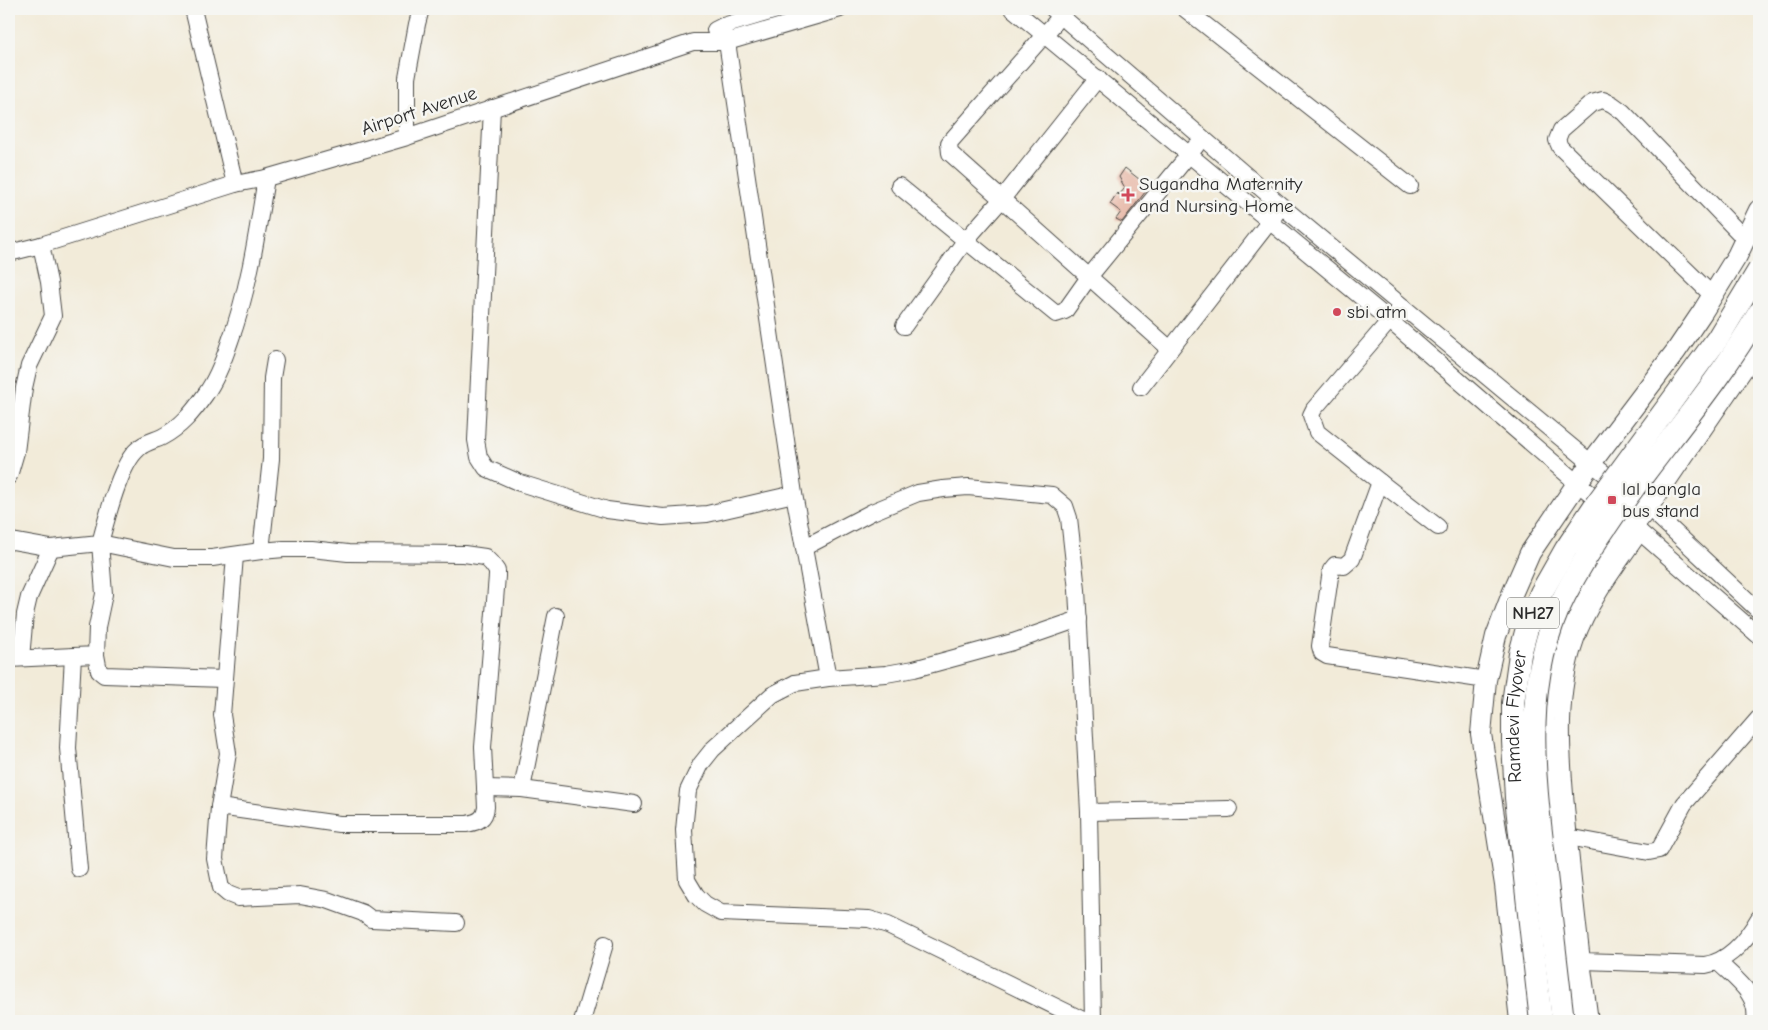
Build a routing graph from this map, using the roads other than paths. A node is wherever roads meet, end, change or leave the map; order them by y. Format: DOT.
graph roads {
  1 [pos="194,9"];
  2 [pos="421,9"];
  3 [pos="780,9"];
  4 [pos="840,9"];
  5 [pos="1185,9"];
  6 [pos="1019,11"];
  7 [pos="1057,12"];
  8 [pos="723,26"];
  9 [pos="1044,35"];
  10 [pos="693,42"];
  11 [pos="727,42"];
  12 [pos="1098,78"];
  13 [pos="492,108"];
  14 [pos="408,136"];
  15 [pos="1202,138"];
  16 [pos="1189,155"];
  17 [pos="266,178"];
  18 [pos="235,184"];
  19 [pos="899,186"];
  20 [pos="1410,186"];
  21 [pos="1002,199"];
  22 [pos="1282,206"];
  23 [pos="1759,210"];
  24 [pos="1270,220"];
  25 [pos="1746,239"];
  26 [pos="965,241"];
  27 [pos="41,245"];
  28 [pos="9,253"];
  29 [pos="1759,270"];
  30 [pos="1363,274"];
  31 [pos="1089,277"];
  32 [pos="1350,288"];
  33 [pos="1713,296"];
  34 [pos="1402,306"];
  35 [pos="1759,313"];
  36 [pos="1389,320"];
  37 [pos="904,326"];
  38 [pos="1759,346"];
  39 [pos="1170,349"];
  40 [pos="275,360"];
  41 [pos="1141,387"];
  42 [pos="1501,388"];
  43 [pos="1485,404"];
  44 [pos="1591,463"];
  45 [pos="9,476"];
  46 [pos="1380,482"];
  47 [pos="1577,483"];
  48 [pos="794,494"];
  49 [pos="1648,507"];
  50 [pos="1438,527"];
  51 [pos="1636,529"];
  52 [pos="9,542"];
  53 [pos="100,542"];
  54 [pos="805,547"];
  55 [pos="51,548"];
  56 [pos="261,550"];
  57 [pos="235,556"];
  58 [pos="1759,611"];
  59 [pos="556,616"];
  60 [pos="1079,619"];
  61 [pos="1759,636"];
  62 [pos="96,655"];
  63 [pos="73,656"];
  64 [pos="15,658"];
  65 [pos="828,678"];
  66 [pos="224,679"];
  67 [pos="1486,680"];
  68 [pos="1759,718"];
  69 [pos="485,788"];
  70 [pos="522,788"];
  71 [pos="634,804"];
  72 [pos="219,807"];
  73 [pos="1229,809"];
  74 [pos="1089,812"];
  75 [pos="1568,837"];
  76 [pos="79,870"];
  77 [pos="1759,918"];
  78 [pos="456,923"];
  79 [pos="605,944"];
  80 [pos="1582,961"];
  81 [pos="1718,962"];
  82 [pos="582,1021"];
  83 [pos="1085,1021"];
  84 [pos="1093,1021"];
  85 [pos="1520,1021"];
  86 [pos="1541,1021"];
  87 [pos="1563,1021"];
  88 [pos="1578,1021"];
  89 [pos="1590,1021"];
  90 [pos="1755,1021"];
  1 -- 18 [label="street"];
  2 -- 14 [label="street"];
  3 -- 8 [label="street"];
  4 -- 11 [label="street, Airport Avenue"];
  5 -- 20 [label="street"];
  6 -- 9 [label="street"];
  7 -- 9 [label="street"];
  7 -- 15 [label="street"];
  8 -- 10 [label="street"];
  8 -- 11 [label="street"];
  9 -- 12 [label="street"];
  9 -- 21 [label="street"];
  10 -- 11 [label="street, Airport Avenue"];
  10 -- 13 [label="street, Airport Avenue"];
  11 -- 48 [label="street"];
  12 -- 16 [label="street"];
  12 -- 21 [label="street"];
  13 -- 14 [label="street, Airport Avenue"];
  13 -- 48 [label="street"];
  14 -- 17 [label="street, Airport Avenue"];
  15 -- 16 [label="street"];
  15 -- 22 [label="street"];
  16 -- 24 [label="street"];
  16 -- 31 [label="street"];
  17 -- 18 [label="street, Airport Avenue"];
  17 -- 53 [label="street"];
  18 -- 27 [label="street, Airport Avenue"];
  19 -- 26 [label="street"];
  21 -- 26 [label="street"];
  21 -- 31 [label="street"];
  22 -- 24 [label="street"];
  22 -- 30 [label="street"];
  23 -- 25 [label="main road"];
  24 -- 32 [label="street"];
  24 -- 39 [label="street"];
  25 -- 33 [label="main road"];
  25 -- 33 [label="street"];
  26 -- 31 [label="street"];
  26 -- 37 [label="street"];
  27 -- 28 [label="street, Airport Avenue"];
  27 -- 45 [label="street"];
  29 -- 86 [label="highway, Ramdevi Flyover / NH27, bridge"];
  30 -- 32 [label="street"];
  30 -- 34 [label="street"];
  31 -- 39 [label="street"];
  32 -- 36 [label="street"];
  33 -- 44 [label="main road"];
  34 -- 36 [label="street"];
  34 -- 42 [label="street"];
  35 -- 87 [label="highway, Ramdevi Flyover / NH27, bridge"];
  36 -- 43 [label="street"];
  36 -- 46 [label="street"];
  38 -- 49 [label="main road"];
  39 -- 41 [label="street"];
  40 -- 56 [label="street"];
  42 -- 43 [label="street"];
  42 -- 44 [label="street"];
  43 -- 47 [label="street"];
  44 -- 47 [label="main road"];
  44 -- 49 [label="street"];
  46 -- 50 [label="street"];
  46 -- 67 [label="street"];
  47 -- 51 [label="street"];
  47 -- 67 [label="main road"];
  48 -- 54 [label="street"];
  49 -- 51 [label="main road"];
  49 -- 58 [label="street"];
  51 -- 61 [label="street"];
  51 -- 75 [label="street"];
  51 -- 88 [label="main road"];
  52 -- 55 [label="street"];
  53 -- 55 [label="street"];
  53 -- 57 [label="street"];
  53 -- 62 [label="street"];
  54 -- 60 [label="street"];
  54 -- 65 [label="street"];
  55 -- 64 [label="street"];
  56 -- 57 [label="street"];
  56 -- 69 [label="street"];
  57 -- 66 [label="street"];
  59 -- 70 [label="street"];
  60 -- 65 [label="street"];
  60 -- 74 [label="street"];
  62 -- 63 [label="street"];
  62 -- 66 [label="street"];
  63 -- 64 [label="street"];
  63 -- 76 [label="street"];
  65 -- 83 [label="street"];
  66 -- 72 [label="street"];
  67 -- 85 [label="main road"];
  68 -- 75 [label="street"];
  69 -- 70 [label="street"];
  69 -- 72 [label="street"];
  70 -- 71 [label="street"];
  72 -- 78 [label="street"];
  73 -- 74 [label="street"];
  74 -- 84 [label="street"];
  75 -- 80 [label="street"];
  77 -- 81 [label="street"];
  79 -- 82 [label="street"];
  80 -- 81 [label="street"];
  80 -- 89 [label="street"];
  81 -- 90 [label="street"];
}
